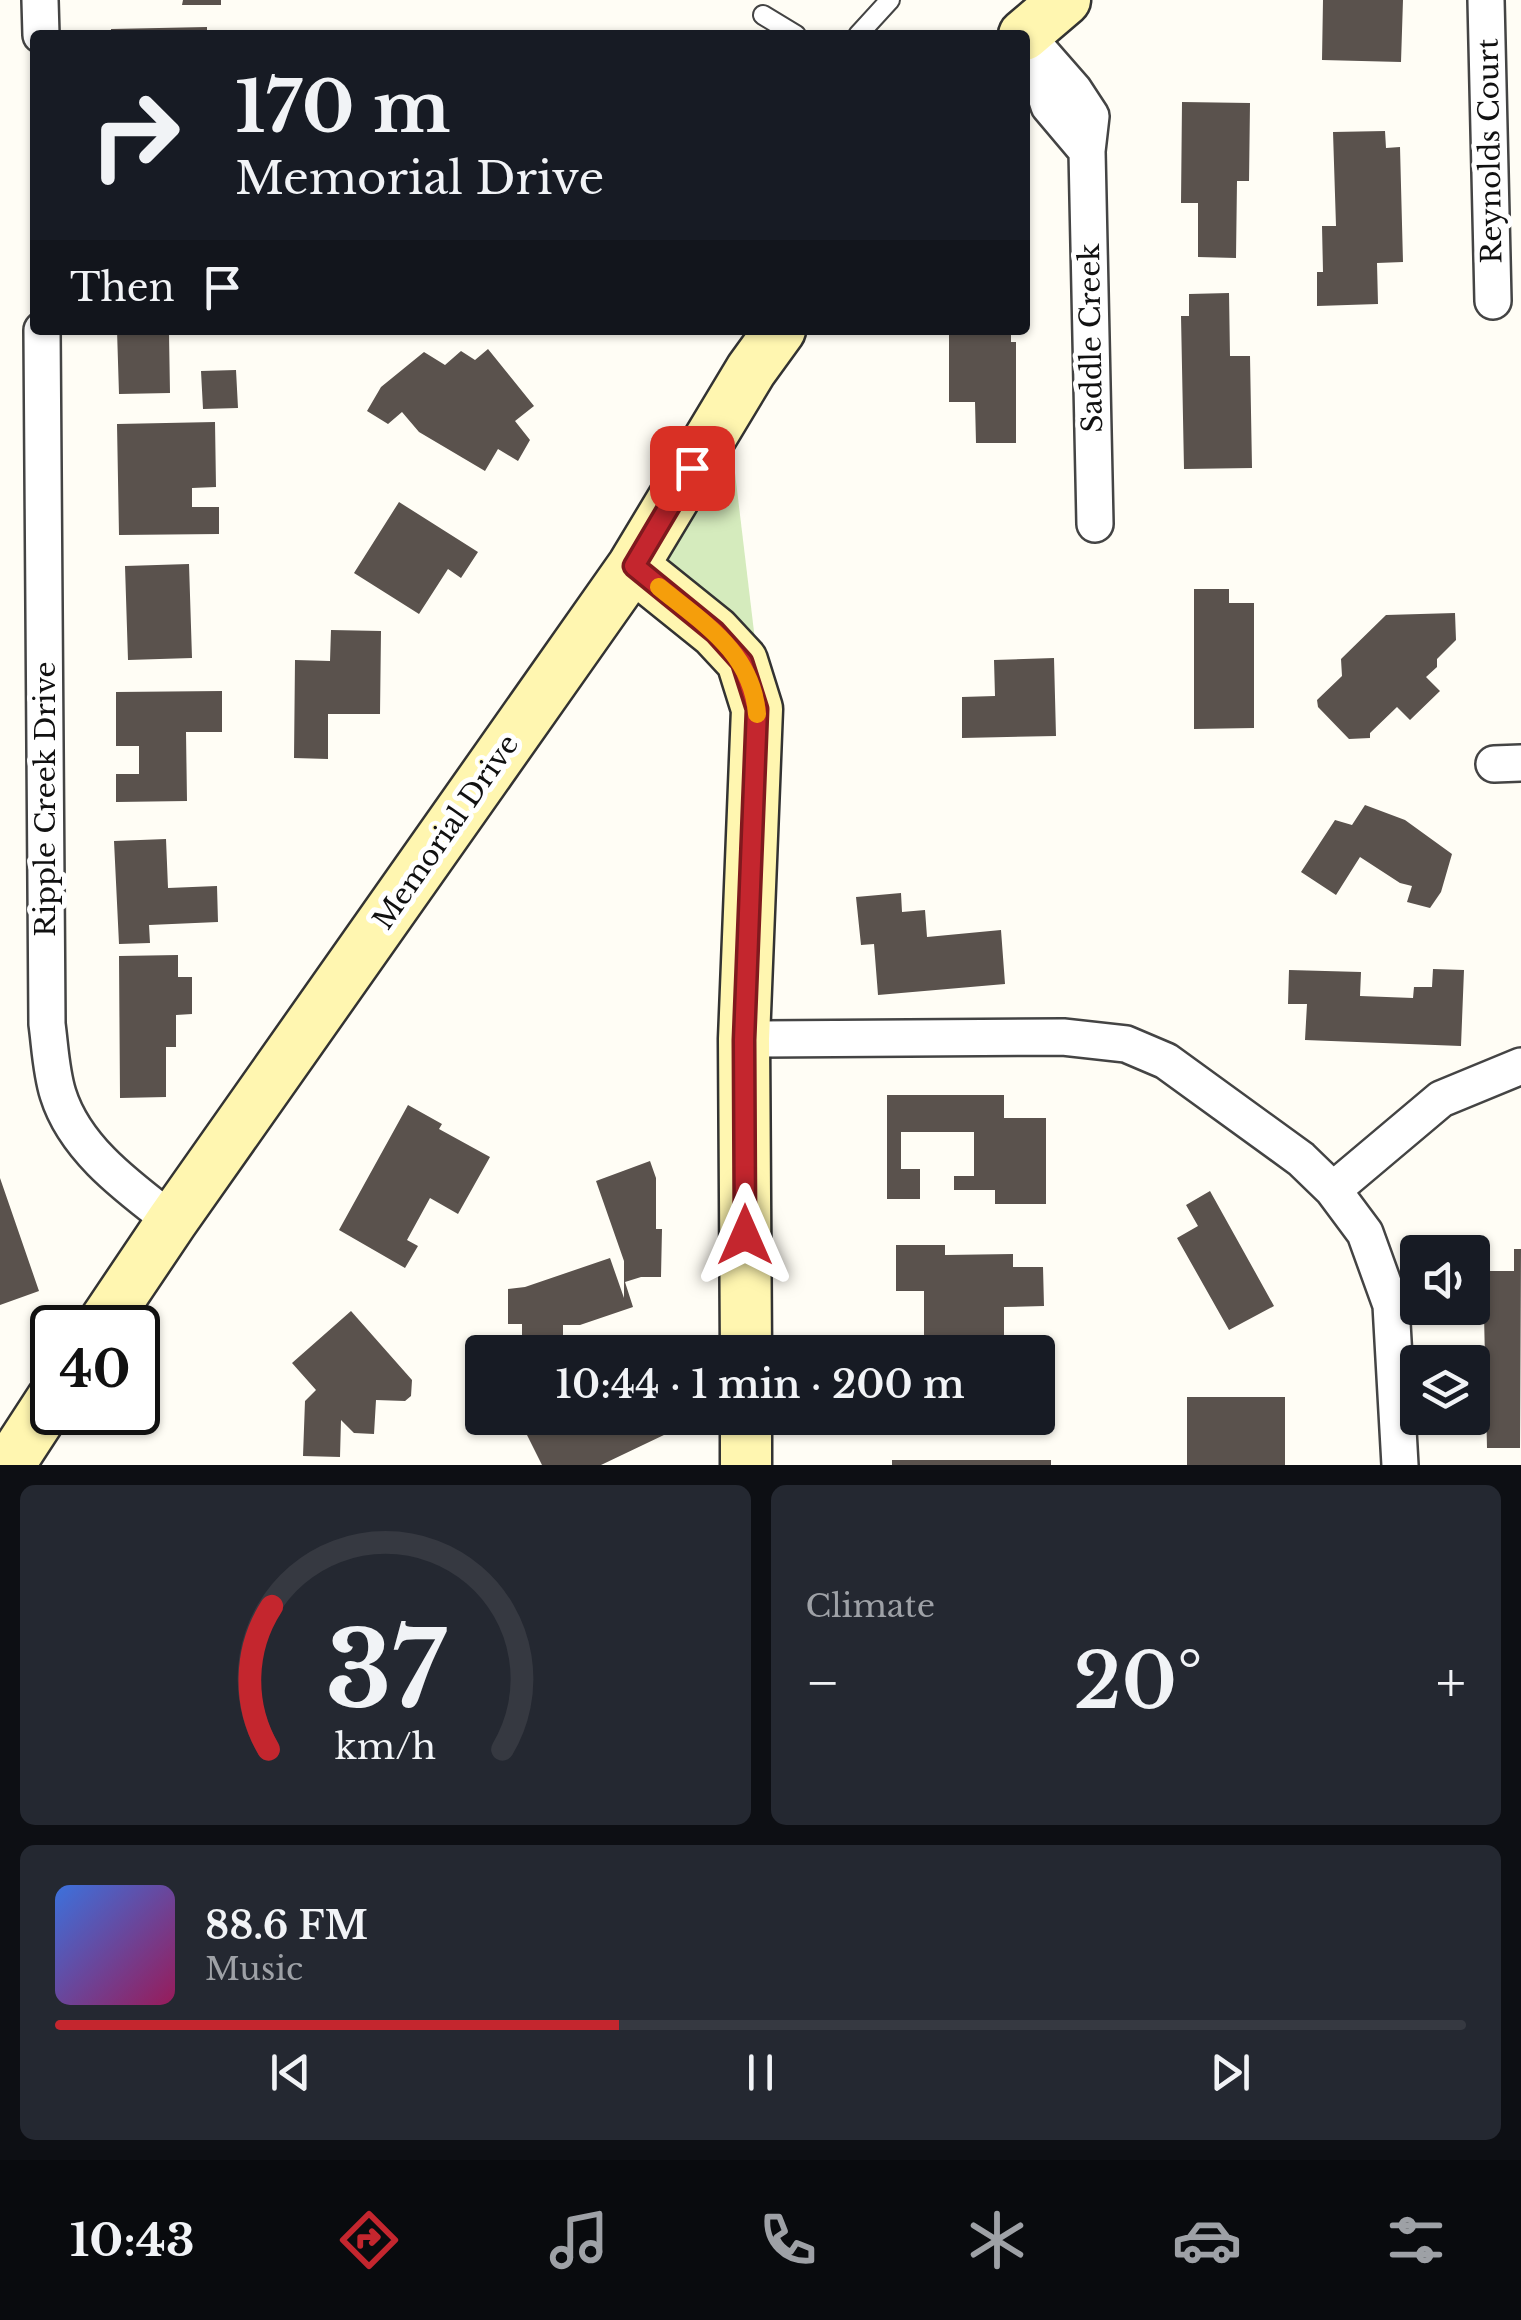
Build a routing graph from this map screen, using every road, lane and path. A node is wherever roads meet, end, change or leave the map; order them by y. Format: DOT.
graph roads {
  1 [pos="40,0"];
  2 [pos="890,0"];
  3 [pos="1065,0"];
  4 [pos="1486,0"];
  5 [pos="762,15"];
  6 [pos="40,30"];
  7 [pos="788,30"];
  8 [pos="863,30"];
  9 [pos="1029,30"];
  10 [pos="1030,41"];
  11 [pos="1493,301"];
  12 [pos="42,335"];
  13 [pos="776,335"];
  14 [pos="1095,524"];
  15 [pos="634,566"];
  16 [pos="744,1040"];
  17 [pos="1521,1066"];
  18 [pos="1334,1190"];
  19 [pos="172,1221"];
  20 [pos="115,1305"];
  21 [pos="746,1335"];
  22 [pos="30,1432"];
  23 [pos="746,1435"];
  24 [pos="8,1465"];
  25 [pos="746,1465"];
  26 [pos="1400,1465"];
  1 -- 6 [label="street"];
  2 -- 8 [label="lane"];
  3 -- 9 [label="street"];
  4 -- 11 [label="street, Reynolds Court"];
  5 -- 7 [label="lane"];
  10 -- 14 [label="street, Saddle Creek"];
  12 -- 19 [label="street, Ripple Creek Drive"];
  13 -- 15 [label="street, Memorial Drive"];
  15 -- 16 [label="street"];
  15 -- 19 [label="street, Memorial Drive"];
  16 -- 18 [label="street"];
  16 -- 21 [label="street"];
  17 -- 18 [label="street"];
  18 -- 26 [label="street"];
  19 -- 20 [label="street, Memorial Drive"];
  22 -- 24 [label="street"];
  23 -- 25 [label="street"];
}
